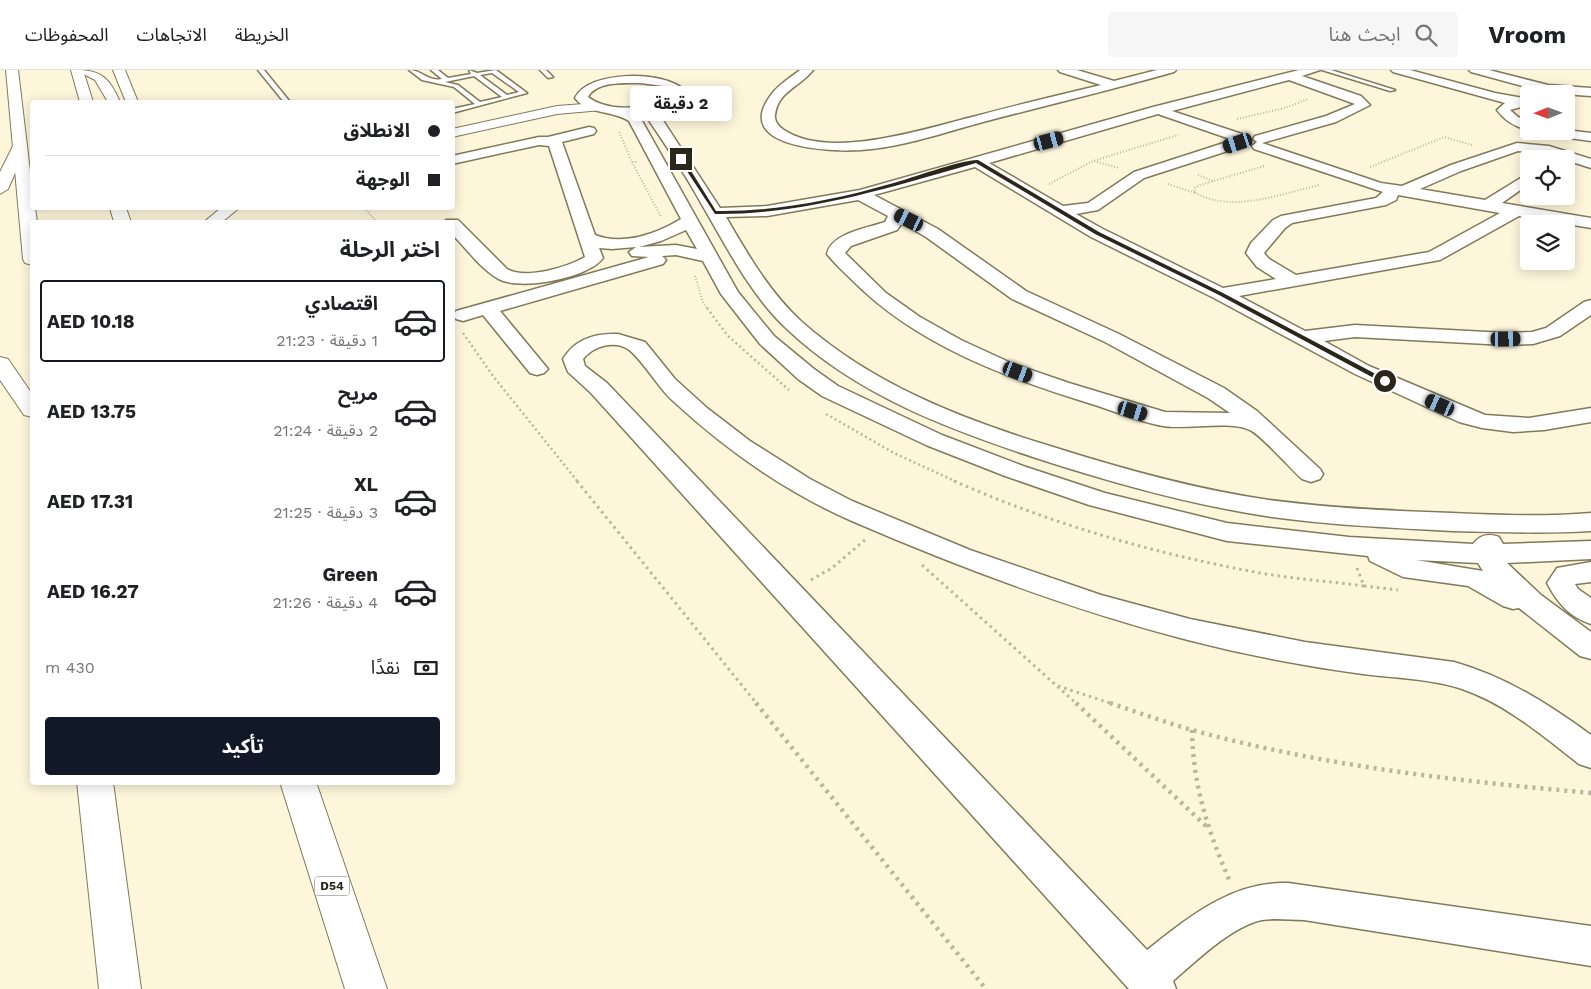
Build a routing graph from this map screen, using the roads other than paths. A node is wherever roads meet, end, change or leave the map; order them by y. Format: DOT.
graph roads {
  1 [pos="12,70"];
  2 [pos="77,70"];
  3 [pos="82,70"];
  4 [pos="119,70"];
  5 [pos="261,70"];
  6 [pos="412,70"];
  7 [pos="434,70"];
  8 [pos="469,70"];
  9 [pos="543,70"];
  10 [pos="600,70"];
  11 [pos="619,70"];
  12 [pos="806,70"];
  13 [pos="1064,70"];
  14 [pos="1170,70"];
  15 [pos="1314,70"];
  16 [pos="1325,70"];
  17 [pos="1475,70"];
  18 [pos="493,71"];
  19 [pos="1392,71"];
  20 [pos="1287,73"];
  21 [pos="475,74"];
  22 [pos="1424,74"];
  23 [pos="550,76"];
  24 [pos="640,79"];
  25 [pos="446,80"];
  26 [pos="435,81"];
  27 [pos="599,84"];
  28 [pos="1115,85"];
  29 [pos="1392,90"];
  30 [pos="1585,92"];
  31 [pos="581,95"];
  32 [pos="507,98"];
  33 [pos="86,100"];
  34 [pos="113,100"];
  35 [pos="131,100"];
  36 [pos="285,100"];
  37 [pos="1520,101"];
  38 [pos="1520,103"];
  39 [pos="479,104"];
  40 [pos="597,107"];
  41 [pos="656,107"];
  42 [pos="455,110"];
  43 [pos="620,110"];
  44 [pos="1158,110"];
  45 [pos="1503,110"];
  46 [pos="1520,122"];
  47 [pos="455,123"];
  48 [pos="589,131"];
  49 [pos="455,132"];
  50 [pos="1575,135"];
  51 [pos="1591,138"];
  52 [pos="1237,140"];
  53 [pos="550,141"];
  54 [pos="1261,143"];
  55 [pos="20,146"];
  56 [pos="455,159"];
  57 [pos="976,161"];
  58 [pos="1579,163"];
  59 [pos="1350,176"];
  60 [pos="1520,183"];
  61 [pos="0,189"];
  62 [pos="1399,189"];
  63 [pos="859,194"];
  64 [pos="1490,204"];
  65 [pos="228,210"];
  66 [pos="1517,210"];
  67 [pos="1059,211"];
  68 [pos="715,213"];
  69 [pos="896,214"];
  70 [pos="215,220"];
  71 [pos="691,220"];
  72 [pos="1591,223"];
  73 [pos="455,226"];
  74 [pos="744,232"];
  75 [pos="587,238"];
  76 [pos="30,240"];
  77 [pos="618,256"];
  78 [pos="711,257"];
  79 [pos="657,260"];
  80 [pos="589,264"];
  81 [pos="1293,281"];
  82 [pos="1221,294"];
  83 [pos="1591,306"];
  84 [pos="488,309"];
  85 [pos="461,321"];
  86 [pos="1301,338"];
  87 [pos="0,364"];
  88 [pos="537,369"];
  89 [pos="1226,399"];
  90 [pos="30,407"];
  91 [pos="1591,415"];
  92 [pos="1213,419"];
  93 [pos="1259,425"];
  94 [pos="1311,474"];
  95 [pos="1578,522"];
  96 [pos="1368,547"];
  97 [pos="1591,550"];
  98 [pos="1486,554"];
  99 [pos="1591,572"];
  100 [pos="1591,612"];
  101 [pos="1564,629"];
  102 [pos="1591,648"];
  103 [pos="1591,754"];
  104 [pos="95,785"];
  105 [pos="299,785"];
  106 [pos="1591,946"];
  107 [pos="1151,983"];
  108 [pos="120,989"];
  109 [pos="366,989"];
  1 -- 55 [label="main road"];
  2 -- 33 [label="main road"];
  3 -- 34 [label="main road"];
  4 -- 35 [label="main road"];
  5 -- 36 [label="lane"];
  6 -- 26 [label="lane"];
  7 -- 25 [label="lane"];
  8 -- 21 [label="lane"];
  9 -- 23 [label="lane"];
  10 -- 27 [label="street"];
  11 -- 24 [label="street"];
  12 -- 28 [label="street"];
  13 -- 28 [label="street"];
  14 -- 28 [label="street"];
  15 -- 20 [label="street"];
  16 -- 29 [label="lane"];
  17 -- 30 [label="street"];
  18 -- 21 [label="lane"];
  18 -- 32 [label="lane"];
  19 -- 22 [label="street"];
  19 -- 45 [label="street"];
  20 -- 44 [label="street"];
  20 -- 54 [label="street"];
  21 -- 25 [label="lane"];
  21 -- 32 [label="lane"];
  22 -- 37 [label="street"];
  24 -- 27 [label="street"];
  24 -- 41 [label="street"];
  25 -- 26 [label="lane"];
  26 -- 39 [label="lane"];
  27 -- 31 [label="street"];
  31 -- 40 [label="street"];
  31 -- 47 [label="main road"];
  32 -- 39 [label="lane"];
  38 -- 45 [label="street"];
  39 -- 42 [label="lane"];
  40 -- 43 [label="street"];
  40 -- 49 [label="main road"];
  41 -- 43 [label="street"];
  41 -- 68 [label="street"];
  43 -- 71 [label="street"];
  44 -- 52 [label="street"];
  44 -- 57 [label="street"];
  45 -- 46 [label="street"];
  48 -- 53 [label="street"];
  50 -- 51 [label="street"];
  52 -- 54 [label="street"];
  52 -- 67 [label="street"];
  53 -- 56 [label="street"];
  53 -- 75 [label="street"];
  54 -- 59 [label="street"];
  54 -- 59 [label="street"];
  55 -- 61 [label="main road"];
  55 -- 76 [label="main road"];
  57 -- 63 [label="street"];
  57 -- 67 [label="street"];
  58 -- 62 [label="street"];
  59 -- 62 [label="street"];
  60 -- 64 [label="street"];
  62 -- 64 [label="street"];
  62 -- 66 [label="street"];
  62 -- 81 [label="street"];
  63 -- 68 [label="street"];
  63 -- 69 [label="street"];
  63 -- 74 [label="street"];
  64 -- 66 [label="street"];
  65 -- 70 [label="main road"];
  66 -- 72 [label="street"];
  66 -- 81 [label="street"];
  67 -- 82 [label="street"];
  68 -- 74 [label="street"];
  69 -- 89 [label="street"];
  69 -- 92 [label="street"];
  71 -- 77 [label="street"];
  71 -- 78 [label="street"];
  73 -- 80 [label="street"];
  74 -- 95 [label="street"];
  75 -- 77 [label="street"];
  75 -- 80 [label="street"];
  77 -- 78 [label="street"];
  77 -- 79 [label="street"];
  77 -- 80 [label="street"];
  77 -- 84 [label="street"];
  78 -- 96 [label="street"];
  81 -- 82 [label="street"];
  82 -- 86 [label="street"];
  83 -- 86 [label="street"];
  84 -- 85 [label="street"];
  84 -- 88 [label="street"];
  86 -- 91 [label="street"];
  87 -- 90 [label="main road"];
  89 -- 92 [label="street"];
  89 -- 93 [label="street"];
  92 -- 93 [label="street"];
  93 -- 94 [label="street"];
  95 -- 98 [label="street"];
  96 -- 98 [label="street"];
  96 -- 101 [label="street"];
  97 -- 98 [label="street"];
  98 -- 101 [label="street"];
  99 -- 100 [label="street"];
  101 -- 102 [label="street"];
  103 -- 107 [label="street"];
  104 -- 108 [label="main road"];
  105 -- 109 [label="main road, D54"];
  106 -- 107 [label="street"];
}
